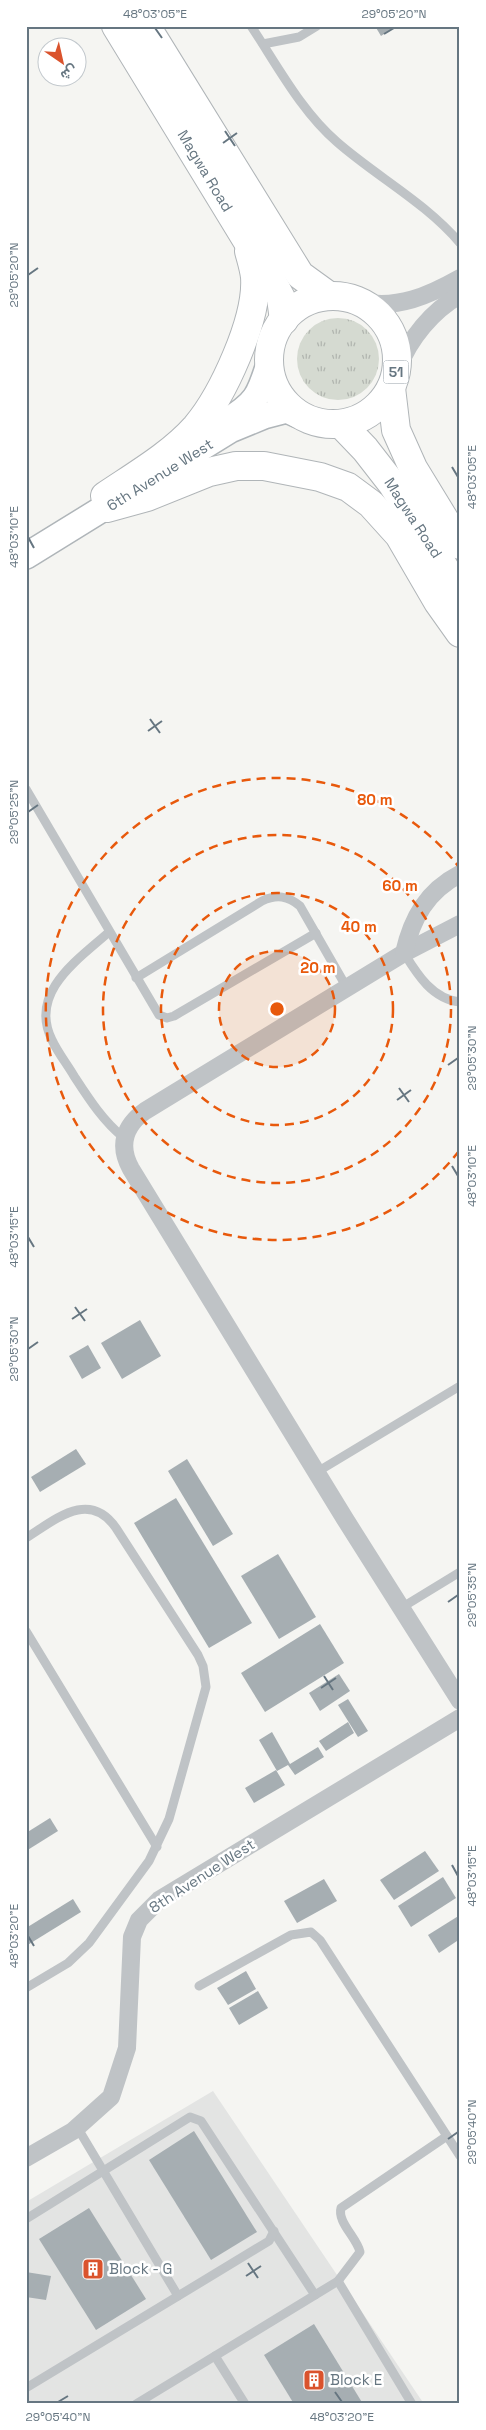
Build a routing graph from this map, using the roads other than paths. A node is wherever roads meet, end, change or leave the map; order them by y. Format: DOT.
graph roads {
  1 [pos="116,26"];
  2 [pos="146,26"];
  3 [pos="251,26"];
  4 [pos="317,26"];
  5 [pos="263,44"];
  6 [pos="247,240"];
  7 [pos="460,243"];
  8 [pos="460,278"];
  9 [pos="460,295"];
  10 [pos="329,296"];
  11 [pos="362,302"];
  12 [pos="284,320"];
  13 [pos="269,364"];
  14 [pos="394,378"];
  15 [pos="298,415"];
  16 [pos="341,424"];
  17 [pos="106,502"];
  18 [pos="26,543"];
  19 [pos="460,545"];
  20 [pos="26,556"];
  21 [pos="460,593"];
  22 [pos="460,633"];
  23 [pos="26,789"];
  24 [pos="460,874"];
  25 [pos="460,924"];
  26 [pos="110,932"];
  27 [pos="316,933"];
  28 [pos="404,953"];
  29 [pos="136,978"];
  30 [pos="347,988"];
  31 [pos="460,1002"];
  32 [pos="124,1138"];
  33 [pos="460,1386"];
  34 [pos="317,1472"];
  35 [pos="26,1538"];
  36 [pos="460,1572"];
  37 [pos="401,1608"];
  38 [pos="26,1631"];
  39 [pos="460,1701"];
  40 [pos="460,1718"];
  41 [pos="157,1847"];
  42 [pos="199,1986"];
  43 [pos="26,1988"];
  44 [pos="77,2127"];
  45 [pos="447,2136"];
  46 [pos="460,2156"];
  47 [pos="26,2158"];
  48 [pos="102,2172"];
  49 [pos="26,2219"];
  50 [pos="274,2231"];
  51 [pos="338,2282"];
  52 [pos="315,2295"];
  53 [pos="178,2296"];
  54 [pos="215,2356"];
  55 [pos="26,2388"];
  56 [pos="136,2404"];
  57 [pos="245,2404"];
  58 [pos="412,2404"];
  1 -- 6 [label="main road, Magwa Road"];
  2 -- 10 [label="main road, Magwa Road / 51"];
  3 -- 5 [label="lane"];
  4 -- 5 [label="lane"];
  5 -- 7 [label="lane"];
  6 -- 12 [label="main road, Magwa Road"];
  6 -- 17 [label="main road"];
  8 -- 11 [label="street"];
  9 -- 14 [label="street"];
  10 -- 11 [label="main road, 51"];
  10 -- 12 [label="main road, 51"];
  11 -- 14 [label="main road, 51"];
  12 -- 13 [label="main road, 51"];
  13 -- 15 [label="main road, 51"];
  13 -- 17 [label="main road, 6th Avenue West"];
  14 -- 16 [label="main road, 51"];
  14 -- 19 [label="main road, Magwa Road / 51"];
  15 -- 16 [label="main road, 51"];
  15 -- 17 [label="main road, 6th Avenue West"];
  16 -- 21 [label="main road, Magwa Road"];
  17 -- 18 [label="main road, 6th Avenue West"];
  17 -- 20 [label="main road, 6th Avenue West"];
  17 -- 22 [label="main road"];
  23 -- 26 [label="lane"];
  24 -- 28 [label="street"];
  25 -- 28 [label="street"];
  26 -- 29 [label="lane"];
  26 -- 32 [label="lane"];
  27 -- 29 [label="lane"];
  27 -- 29 [label="lane"];
  27 -- 30 [label="lane"];
  28 -- 30 [label="street"];
  28 -- 31 [label="lane"];
  30 -- 32 [label="street"];
  32 -- 34 [label="street"];
  33 -- 34 [label="lane"];
  34 -- 37 [label="street"];
  35 -- 41 [label="lane"];
  36 -- 37 [label="lane"];
  37 -- 39 [label="street"];
  38 -- 41 [label="lane"];
  40 -- 44 [label="street, 8th Avenue West"];
  41 -- 43 [label="lane"];
  42 -- 45 [label="lane"];
  44 -- 47 [label="street, 8th Avenue West"];
  44 -- 48 [label="lane"];
  45 -- 46 [label="lane"];
  45 -- 51 [label="lane"];
  48 -- 49 [label="lane"];
  48 -- 50 [label="lane"];
  48 -- 53 [label="lane"];
  50 -- 52 [label="lane"];
  50 -- 53 [label="lane"];
  51 -- 52 [label="lane"];
  51 -- 58 [label="lane"];
  52 -- 54 [label="lane"];
  53 -- 55 [label="lane"];
  54 -- 56 [label="lane"];
  54 -- 57 [label="lane"];
}
